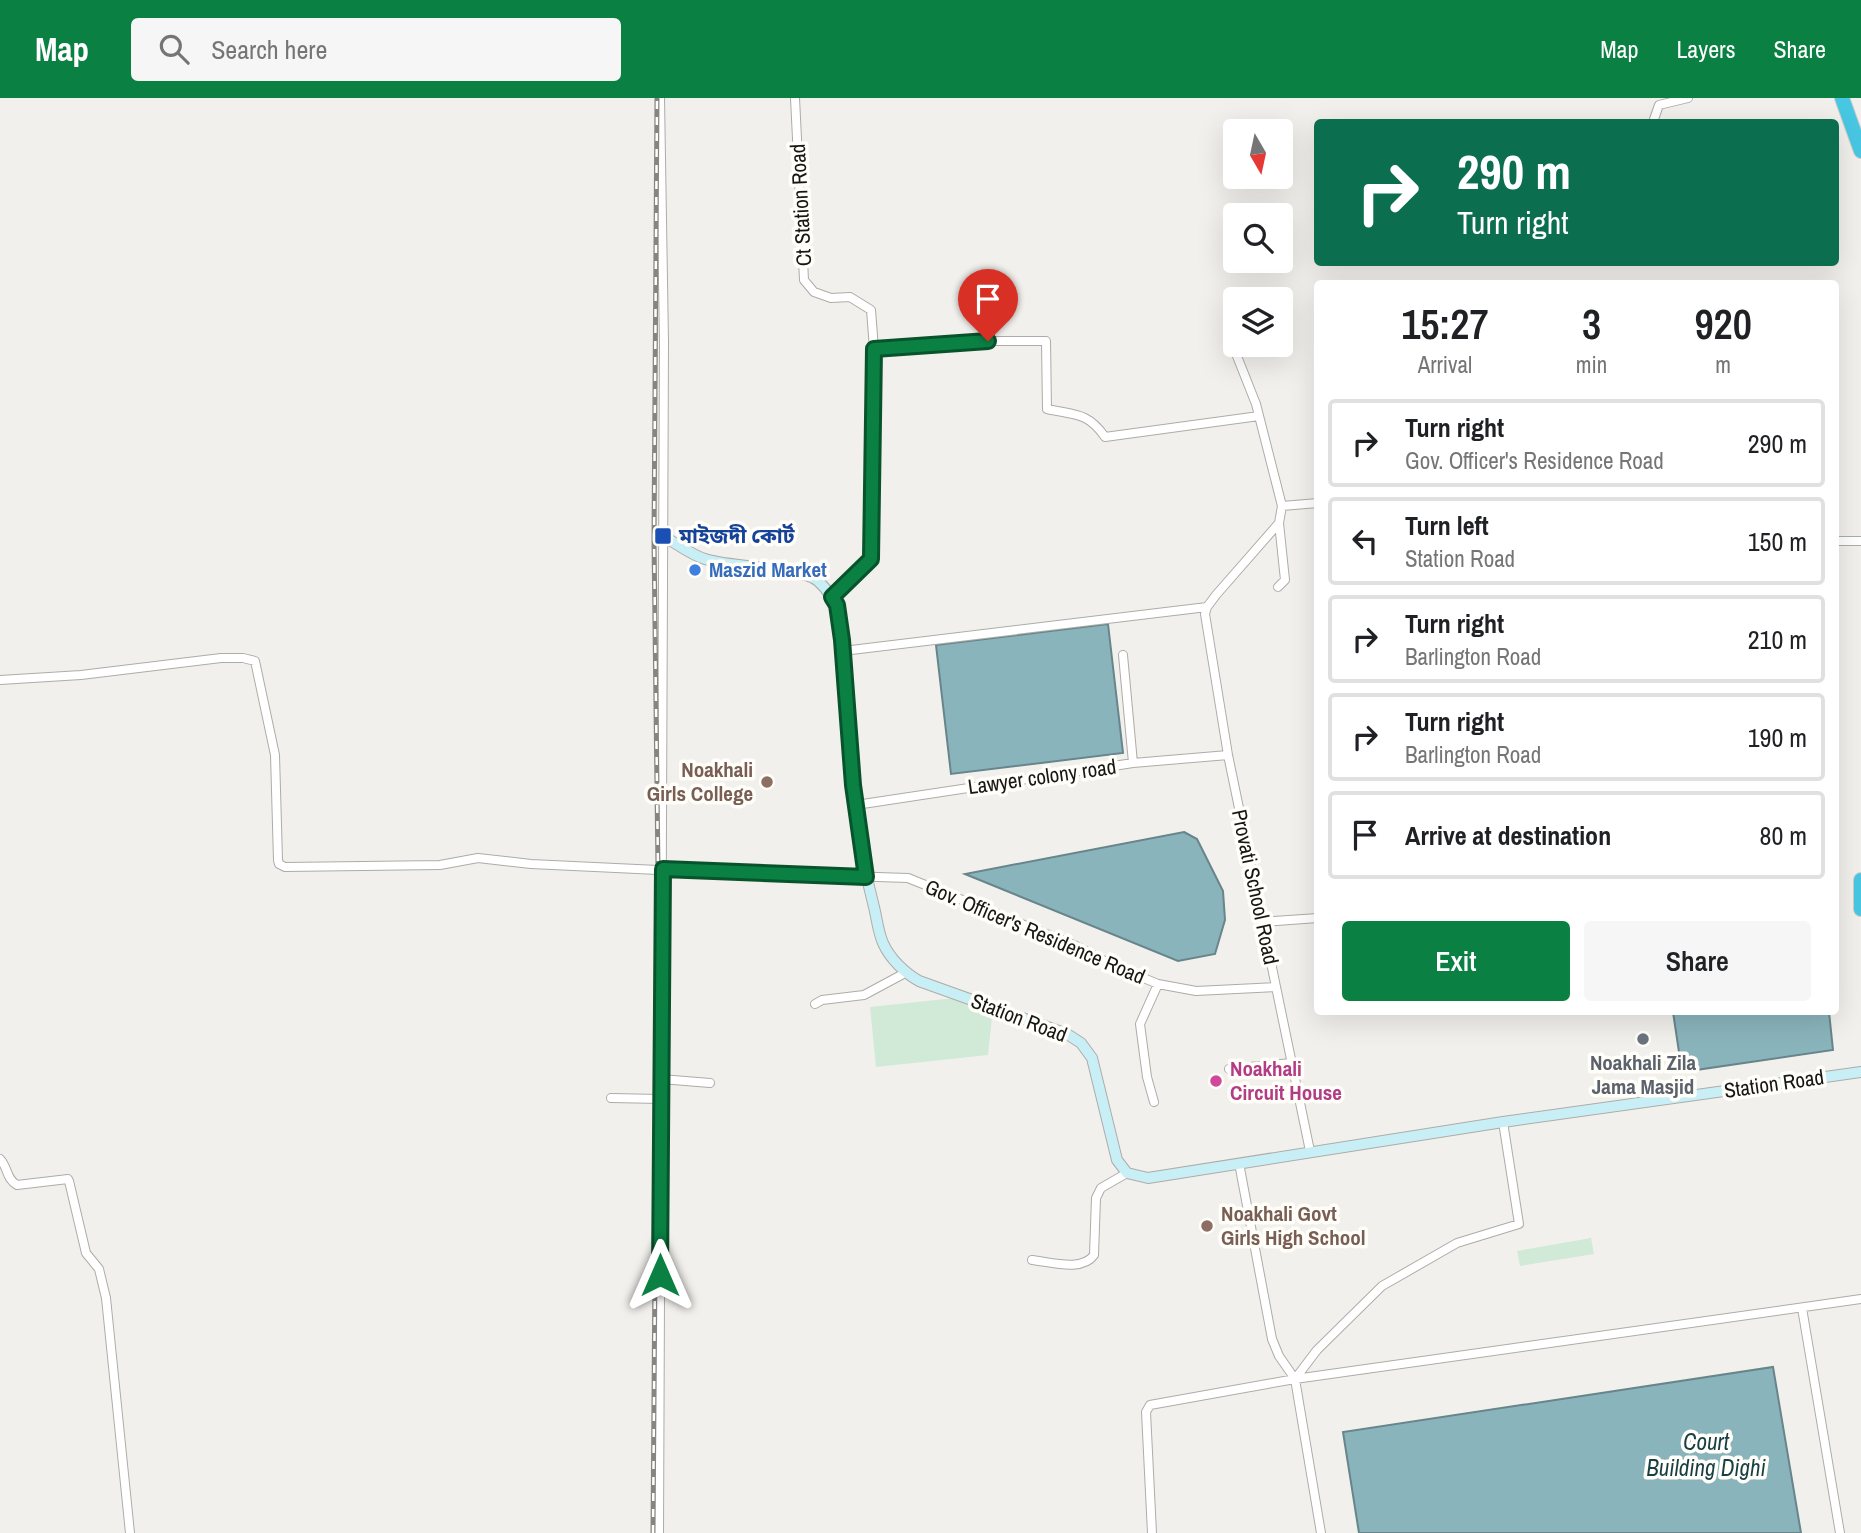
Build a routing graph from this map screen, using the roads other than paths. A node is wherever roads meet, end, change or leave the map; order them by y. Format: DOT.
graph roads {
  1 [pos="660,98"];
  2 [pos="796,98"];
  3 [pos="1688,98"];
  4 [pos="1842,98"];
  5 [pos="1654,119"];
  6 [pos="1858,133"];
  7 [pos="1861,151"];
  8 [pos="874,349"];
  9 [pos="1237,357"];
  10 [pos="1259,416"];
  11 [pos="1314,504"];
  12 [pos="1288,508"];
  13 [pos="1279,523"];
  14 [pos="663,536"];
  15 [pos="1839,541"];
  16 [pos="1861,541"];
  17 [pos="1278,587"];
  18 [pos="832,597"];
  19 [pos="1207,607"];
  20 [pos="844,651"];
  21 [pos="1123,655"];
  22 [pos="0,680"];
  23 [pos="1228,755"];
  24 [pos="1133,763"];
  25 [pos="856,805"];
  26 [pos="663,869"];
  27 [pos="866,877"];
  28 [pos="1861,880"];
  29 [pos="1861,909"];
  30 [pos="1314,918"];
  31 [pos="1261,922"];
  32 [pos="905,973"];
  33 [pos="1157,984"];
  34 [pos="1276,987"];
  35 [pos="816,1004"];
  36 [pos="1291,1063"];
  37 [pos="1229,1069"];
  38 [pos="1861,1072"];
  39 [pos="661,1079"];
  40 [pos="710,1083"];
  41 [pos="611,1098"];
  42 [pos="661,1099"];
  43 [pos="1154,1102"];
  44 [pos="1503,1122"];
  45 [pos="1310,1151"];
  46 [pos="0,1159"];
  47 [pos="1239,1163"];
  48 [pos="1127,1173"];
  49 [pos="1032,1260"];
  50 [pos="1861,1299"];
  51 [pos="1802,1307"];
  52 [pos="1295,1379"];
  53 [pos="130,1533"];
  54 [pos="659,1533"];
  55 [pos="1152,1533"];
  56 [pos="1321,1533"];
  57 [pos="1840,1533"];
  1 -- 14 [label="street"];
  2 -- 8 [label="street, Ct Station Road"];
  3 -- 5 [label="street"];
  4 -- 6 [label="highway"];
  6 -- 7 [label="highway"];
  8 -- 10 [label="street"];
  8 -- 18 [label="street"];
  9 -- 10 [label="street"];
  10 -- 12 [label="street"];
  11 -- 12 [label="street"];
  12 -- 13 [label="street"];
  13 -- 17 [label="street"];
  13 -- 19 [label="street"];
  14 -- 18 [label="street"];
  14 -- 26 [label="street"];
  15 -- 16 [label="street"];
  18 -- 20 [label="street, Station Road"];
  19 -- 20 [label="street"];
  19 -- 23 [label="street, Provati School Road"];
  20 -- 25 [label="street, Station Road"];
  21 -- 24 [label="street"];
  22 -- 26 [label="street, Gov. Officer's Residence Road"];
  23 -- 24 [label="street, Lawyer colony road"];
  23 -- 31 [label="street, Provati School Road"];
  24 -- 25 [label="street, Lawyer colony road"];
  25 -- 27 [label="street, Station Road"];
  26 -- 27 [label="street, Gov. Officer's Residence Road"];
  26 -- 39 [label="street"];
  27 -- 32 [label="street, Station Road"];
  27 -- 33 [label="street, Gov. Officer's Residence Road"];
  28 -- 29 [label="highway"];
  30 -- 31 [label="street"];
  31 -- 34 [label="street, Provati School Road"];
  32 -- 35 [label="street"];
  32 -- 48 [label="street, Station Road"];
  33 -- 34 [label="street, Gov. Officer's Residence Road"];
  33 -- 43 [label="street"];
  34 -- 36 [label="street, Provati School Road"];
  36 -- 37 [label="street"];
  36 -- 45 [label="street, Provati School Road"];
  38 -- 44 [label="street, Station Road"];
  39 -- 40 [label="street"];
  39 -- 42 [label="street"];
  41 -- 42 [label="street"];
  42 -- 54 [label="street"];
  44 -- 45 [label="street, Station Road"];
  44 -- 52 [label="street"];
  45 -- 47 [label="street, Station Road"];
  46 -- 53 [label="street"];
  47 -- 48 [label="street, Station Road"];
  47 -- 52 [label="street"];
  48 -- 49 [label="street"];
  50 -- 51 [label="street"];
  51 -- 52 [label="street"];
  51 -- 57 [label="street"];
  52 -- 55 [label="street"];
  52 -- 56 [label="street"];
}
